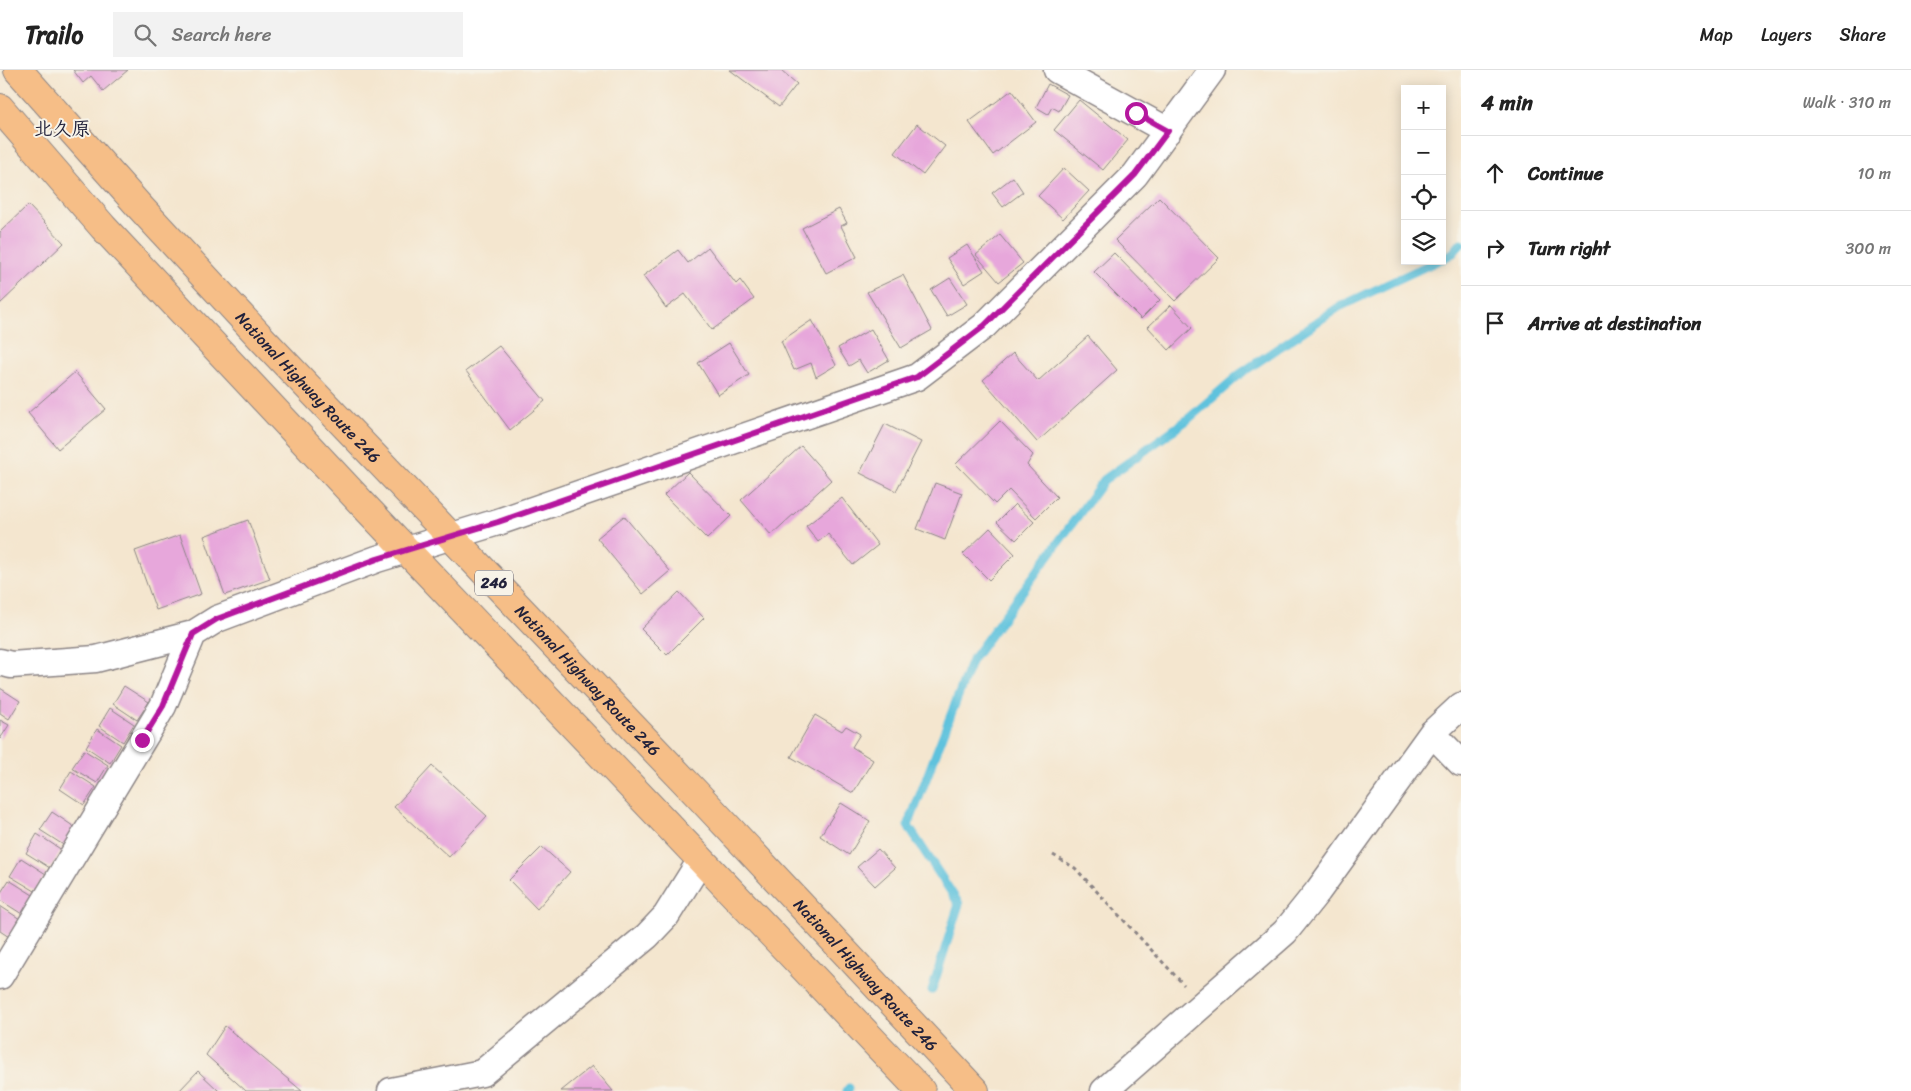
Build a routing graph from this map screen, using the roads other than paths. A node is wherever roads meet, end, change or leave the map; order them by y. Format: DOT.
graph roads {
  1 [pos="18,70"];
  2 [pos="1057,70"];
  3 [pos="1212,70"];
  4 [pos="0,108"];
  5 [pos="1168,131"];
  6 [pos="450,537"];
  7 [pos="406,550"];
  8 [pos="193,634"];
  9 [pos="0,662"];
  10 [pos="1461,706"];
  11 [pos="1432,733"];
  12 [pos="1461,763"];
  13 [pos="701,860"];
  14 [pos="0,976"];
  15 [pos="391,1091"];
  16 [pos="921,1091"];
  17 [pos="975,1091"];
  18 [pos="1104,1091"];
  1 -- 6 [label="highway, National Highway Route 246 / 246"];
  2 -- 5 [label="street"];
  3 -- 5 [label="street"];
  4 -- 7 [label="highway, 246"];
  5 -- 6 [label="street"];
  6 -- 7 [label="street"];
  6 -- 17 [label="highway, National Highway Route 246 / 246"];
  7 -- 8 [label="street"];
  7 -- 13 [label="highway, 246"];
  8 -- 9 [label="street"];
  8 -- 14 [label="street"];
  10 -- 11 [label="street"];
  11 -- 12 [label="street"];
  11 -- 18 [label="street"];
  13 -- 15 [label="street"];
  13 -- 16 [label="highway, 246"];
}
